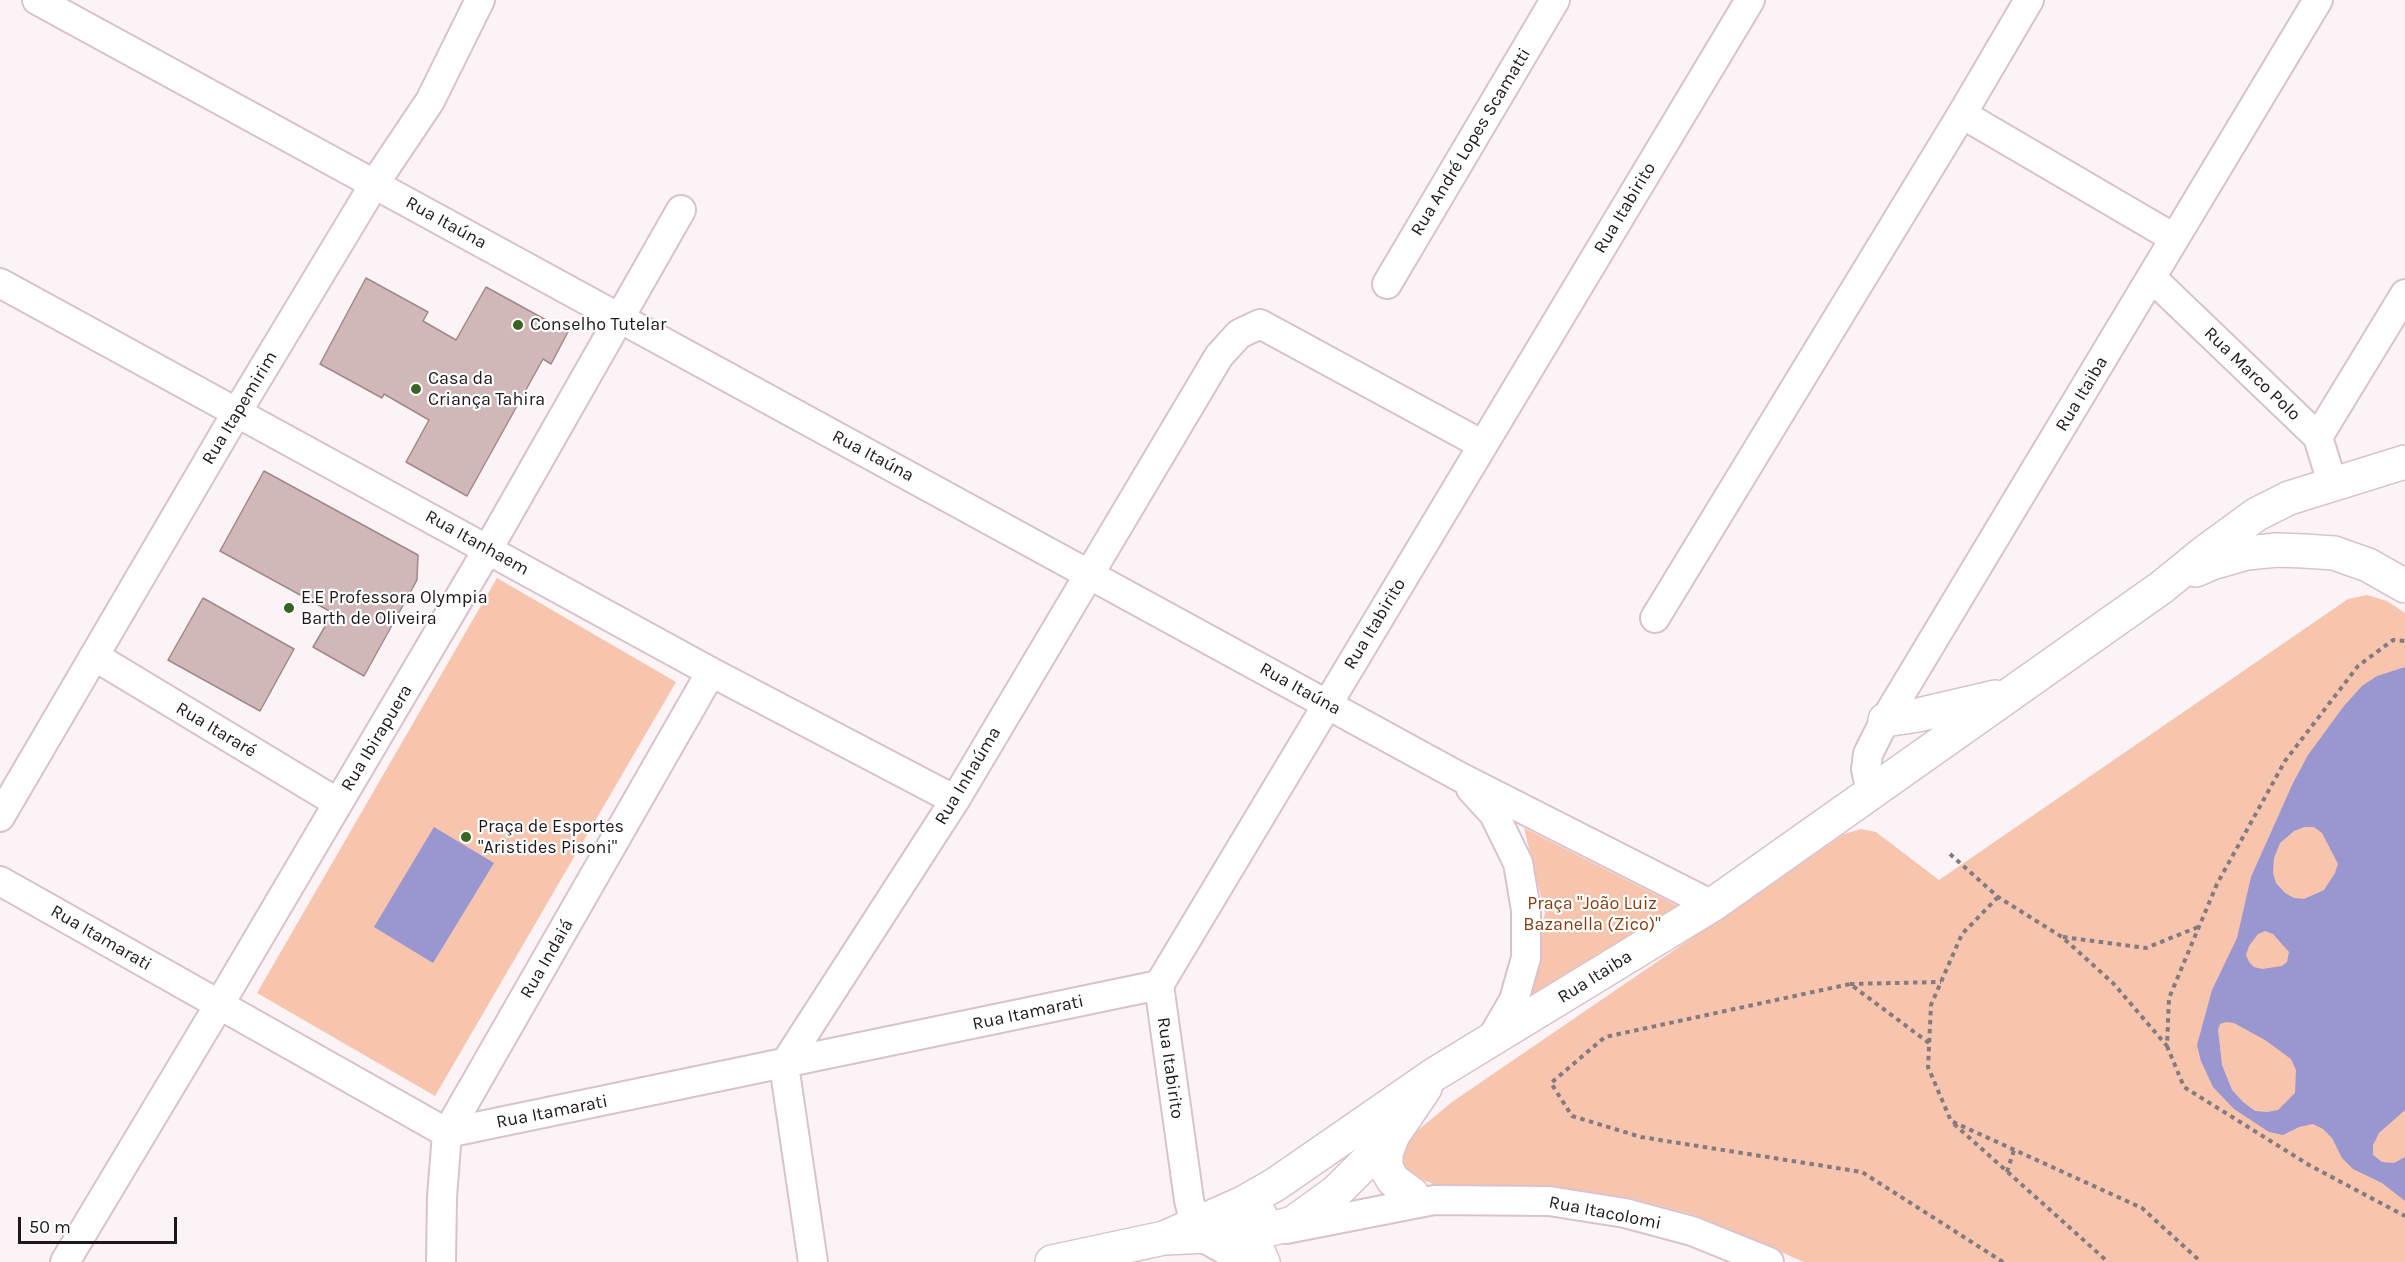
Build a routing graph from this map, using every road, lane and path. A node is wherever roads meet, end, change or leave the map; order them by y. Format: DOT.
graph roads {
  1 [pos="37,0"];
  2 [pos="480,0"];
  3 [pos="1556,0"];
  4 [pos="1750,0"];
  5 [pos="2029,0"];
  6 [pos="2318,0"];
  7 [pos="1962,114"];
  8 [pos="375,183"];
  9 [pos="681,210"];
  10 [pos="2174,238"];
  11 [pos="2152,278"];
  12 [pos="1387,284"];
  13 [pos="3,290"];
  14 [pos="2405,294"];
  15 [pos="620,319"];
  16 [pos="237,412"];
  17 [pos="2318,437"];
  18 [pos="1483,445"];
  19 [pos="2405,462"];
  20 [pos="2332,483"];
  21 [pos="488,549"];
  22 [pos="1089,573"];
  23 [pos="2405,586"];
  24 [pos="2162,587"];
  25 [pos="1655,618"];
  26 [pos="2405,641"];
  27 [pos="94,656"];
  28 [pos="711,672"];
  29 [pos="2014,692"];
  30 [pos="1327,704"];
  31 [pos="1885,720"];
  32 [pos="1460,777"];
  33 [pos="1871,793"];
  34 [pos="955,800"];
  35 [pos="338,803"];
  36 [pos="0,817"];
  37 [pos="1950,854"];
  38 [pos="0,881"];
  39 [pos="1998,897"];
  40 [pos="1712,905"];
  41 [pos="2199,927"];
  42 [pos="2062,937"];
  43 [pos="1941,982"];
  44 [pos="1850,984"];
  45 [pos="1159,985"];
  46 [pos="219,1005"];
  47 [pos="1489,1043"];
  48 [pos="1929,1043"];
  49 [pos="2167,1046"];
  50 [pos="784,1065"];
  51 [pos="1435,1074"];
  52 [pos="1951,1121"];
  53 [pos="447,1133"];
  54 [pos="1393,1135"];
  55 [pos="2014,1150"];
  56 [pos="1311,1160"];
  57 [pos="1355,1172"];
  58 [pos="2007,1172"];
  59 [pos="1276,1184"];
  60 [pos="1423,1197"];
  61 [pos="2405,1216"];
  62 [pos="1200,1231"];
  63 [pos="1257,1248"];
  64 [pos="65,1262"];
  65 [pos="441,1262"];
  66 [pos="813,1262"];
  67 [pos="1052,1262"];
  68 [pos="1769,1262"];
  69 [pos="2003,1262"];
  70 [pos="2108,1262"];
  71 [pos="2201,1262"];
  1 -- 8 [label="street, Rua Itaúna"];
  2 -- 8 [label="street, Rua Itapemirim"];
  3 -- 12 [label="street, Rua André Lopes Scamatti"];
  4 -- 18 [label="street, Rua Itabirito"];
  5 -- 7 [label="street"];
  6 -- 10 [label="street, Rua Itaiba"];
  7 -- 10 [label="street"];
  7 -- 25 [label="street"];
  8 -- 15 [label="street, Rua Itaúna"];
  8 -- 16 [label="street, Rua Itapemirim"];
  9 -- 15 [label="street, Rua Ibirapuera"];
  10 -- 11 [label="street, Rua Itaiba"];
  11 -- 17 [label="street, Rua Marco Polo"];
  11 -- 31 [label="street, Rua Itaiba"];
  13 -- 16 [label="street, Rua Itanhaem"];
  14 -- 17 [label="street"];
  15 -- 21 [label="street, Rua Ibirapuera"];
  15 -- 22 [label="street, Rua Itaúna"];
  16 -- 21 [label="street, Rua Itanhaem"];
  16 -- 27 [label="street, Rua Itapemirim"];
  17 -- 20 [label="street, Rua Marco Polo"];
  18 -- 22 [label="street, Rua Inhaúma"];
  18 -- 30 [label="street, Rua Itabirito"];
  19 -- 20 [label="main road, Rua Itaiba"];
  20 -- 24 [label="main road, Rua Itaiba"];
  21 -- 28 [label="street, Rua Itanhaem"];
  21 -- 35 [label="street, Rua Ibirapuera"];
  22 -- 30 [label="street, Rua Itaúna"];
  22 -- 34 [label="street, Rua Inhaúma"];
  23 -- 24 [label="main road, Rua Itaiba"];
  24 -- 29 [label="main road, Rua Itaiba"];
  26 -- 41 [label="path"];
  27 -- 35 [label="street, Rua Itararé"];
  27 -- 36 [label="street, Rua Itapemirim"];
  28 -- 34 [label="street, Rua Itanhaem"];
  28 -- 53 [label="street, Rua Indaiá"];
  29 -- 31 [label="main road"];
  29 -- 33 [label="main road, Rua Itaiba"];
  30 -- 32 [label="street, Rua Itaúna"];
  30 -- 45 [label="street, Rua Itabirito"];
  31 -- 33 [label="street, Rua Itaiba"];
  32 -- 40 [label="street, Rua Itaúna"];
  32 -- 47 [label="street"];
  33 -- 40 [label="main road, Rua Itaiba"];
  34 -- 50 [label="street, Rua Inhaúma"];
  35 -- 46 [label="street, Rua Ibirapuera"];
  37 -- 39 [label="path"];
  38 -- 46 [label="street, Rua Itamarati"];
  39 -- 42 [label="path"];
  39 -- 43 [label="path"];
  40 -- 47 [label="main road, Rua Itaiba"];
  41 -- 42 [label="path"];
  41 -- 49 [label="path"];
  42 -- 49 [label="path"];
  43 -- 44 [label="path"];
  43 -- 48 [label="path"];
  44 -- 48 [label="path"];
  44 -- 69 [label="path"];
  45 -- 50 [label="street, Rua Itamarati"];
  45 -- 62 [label="street, Rua Itabirito"];
  46 -- 53 [label="street, Rua Itamarati"];
  46 -- 64 [label="street, Rua Ibirapuera"];
  47 -- 51 [label="main road, Rua Itaiba"];
  48 -- 52 [label="path"];
  49 -- 61 [label="path"];
  50 -- 53 [label="street, Rua Itamarati"];
  50 -- 66 [label="street"];
  51 -- 54 [label="main road, Rua Itaiba"];
  51 -- 56 [label="main road, Rua Itaiba"];
  52 -- 55 [label="path"];
  52 -- 58 [label="path"];
  53 -- 65 [label="street, Rua Indaiá"];
  54 -- 57 [label="main road, Rua Itaiba"];
  54 -- 60 [label="main road"];
  55 -- 58 [label="path"];
  55 -- 71 [label="path"];
  56 -- 57 [label="main road"];
  56 -- 59 [label="main road, Rua Itaiba"];
  57 -- 60 [label="street, Rua Itacolomi"];
  57 -- 63 [label="main road, Rua Itaiba"];
  58 -- 70 [label="path"];
  59 -- 62 [label="main road, Rua Itaiba"];
  59 -- 63 [label="main road"];
  60 -- 63 [label="street, Rua Itacolomi"];
  60 -- 68 [label="street, Rua Itacolomi"];
  62 -- 63 [label="main road, Rua Itaiba"];
  62 -- 67 [label="main road"];
}
